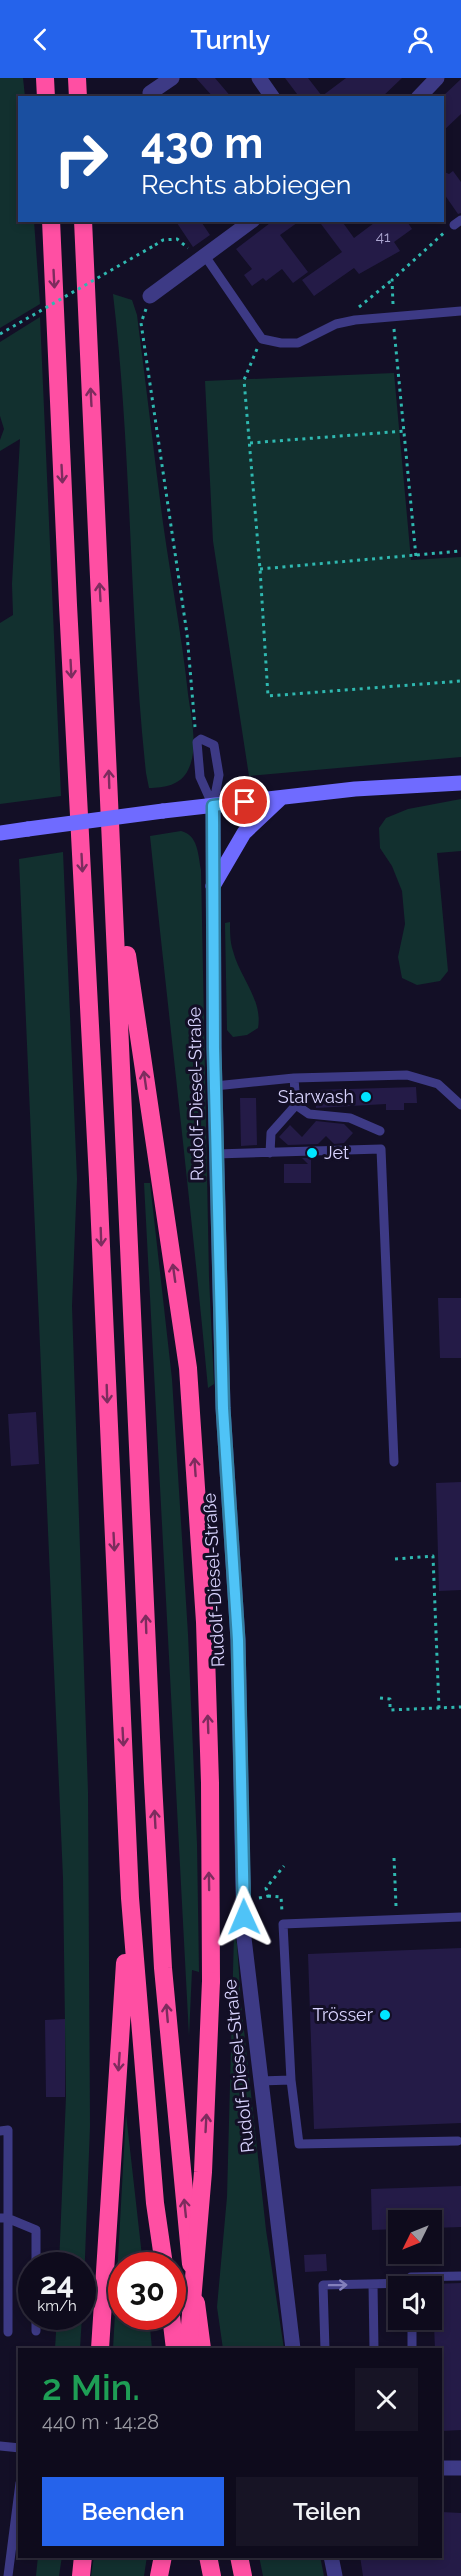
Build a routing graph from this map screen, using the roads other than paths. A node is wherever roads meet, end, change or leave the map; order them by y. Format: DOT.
graph roads {
  1 [pos="45,78"];
  2 [pos="77,78"];
  3 [pos="171,78"];
  4 [pos="259,78"];
  5 [pos="437,78"];
  6 [pos="150,93"];
  7 [pos="46,96"];
  8 [pos="78,96"];
  9 [pos="272,96"];
  10 [pos="420,96"];
  11 [pos="51,222"];
  12 [pos="83,222"];
  13 [pos="250,222"];
  14 [pos="202,258"];
  15 [pos="150,296"];
  16 [pos="461,311"];
  17 [pos="461,783"];
  18 [pos="281,798"];
  19 [pos="213,806"];
  20 [pos="0,833"];
  21 [pos="112,858"];
  22 [pos="213,886"];
  23 [pos="294,1078"];
  24 [pos="215,1086"];
  25 [pos="296,1105"];
  26 [pos="461,1105"];
  27 [pos="380,1131"];
  28 [pos="270,1153"];
  29 [pos="216,1154"];
  30 [pos="394,1462"];
  31 [pos="130,1898"];
  32 [pos="461,1917"];
  33 [pos="291,2080"];
  34 [pos="260,2081"];
  35 [pos="0,2131"];
  36 [pos="458,2141"];
  37 [pos="4,2218"];
  38 [pos="36,2252"];
  39 [pos="162,2252"];
  40 [pos="442,2277"];
  41 [pos="461,2277"];
  42 [pos="373,2284"];
  43 [pos="388,2284"];
  44 [pos="173,2330"];
  45 [pos="412,2330"];
  46 [pos="8,2332"];
  47 [pos="100,2348"];
  48 [pos="175,2348"];
  49 [pos="188,2348"];
  50 [pos="202,2348"];
  51 [pos="293,2348"];
  52 [pos="325,2348"];
  53 [pos="374,2348"];
  54 [pos="412,2348"];
  55 [pos="0,2446"];
  56 [pos="18,2448"];
  57 [pos="442,2468"];
  58 [pos="461,2468"];
  59 [pos="18,2498"];
  60 [pos="83,2558"];
  61 [pos="163,2558"];
  62 [pos="208,2558"];
  63 [pos="239,2558"];
  64 [pos="331,2558"];
  65 [pos="8,2576"];
  66 [pos="81,2576"];
  67 [pos="159,2576"];
  68 [pos="212,2576"];
  69 [pos="243,2576"];
  70 [pos="335,2576"];
  1 -- 7 [label="highway"];
  2 -- 8 [label="highway"];
  3 -- 6 [label="street"];
  4 -- 9 [label="street"];
  5 -- 10 [label="street"];
  11 -- 31 [label="highway, one-way"];
  21 -- 12 [label="highway, one-way"];
  13 -- 14 [label="street"];
  14 -- 15 [label="street"];
  14 -- 16 [label="lane"];
  17 -- 18 [label="main road"];
  18 -- 19 [label="main road"];
  18 -- 22 [label="main road"];
  19 -- 19 [label="lane"];
  19 -- 20 [label="main road, bridge"];
  19 -- 22 [label="street, Rudolf-Diesel-Straße"];
  49 -- 21 [label="highway, one-way, bridge"];
  50 -- 21 [label="highway, one-way"];
  22 -- 24 [label="street, Rudolf-Diesel-Straße"];
  23 -- 24 [label="lane"];
  23 -- 25 [label="lane"];
  23 -- 26 [label="lane"];
  24 -- 29 [label="street, Rudolf-Diesel-Straße"];
  25 -- 27 [label="lane"];
  25 -- 28 [label="lane"];
  28 -- 29 [label="lane"];
  28 -- 30 [label="lane"];
  29 -- 34 [label="street, Rudolf-Diesel-Straße"];
  31 -- 39 [label="highway"];
  31 -- 47 [label="highway, one-way"];
  32 -- 33 [label="lane"];
  33 -- 34 [label="lane"];
  33 -- 36 [label="lane"];
  34 -- 51 [label="street, Rudolf-Diesel-Straße"];
  35 -- 37 [label="lane"];
  37 -- 38 [label="lane"];
  37 -- 46 [label="lane"];
  40 -- 41 [label="lane"];
  42 -- 43 [label="lane"];
  52 -- 42 [label="lane, one-way"];
  42 -- 53 [label="lane"];
  44 -- 48 [label="highway"];
  45 -- 54 [label="lane"];
  55 -- 56 [label="lane"];
  57 -- 58 [label="street"];
  59 -- 65 [label="lane"];
  60 -- 66 [label="highway"];
  61 -- 67 [label="highway"];
  62 -- 68 [label="highway"];
  63 -- 69 [label="highway"];
  64 -- 70 [label="street"];
}
